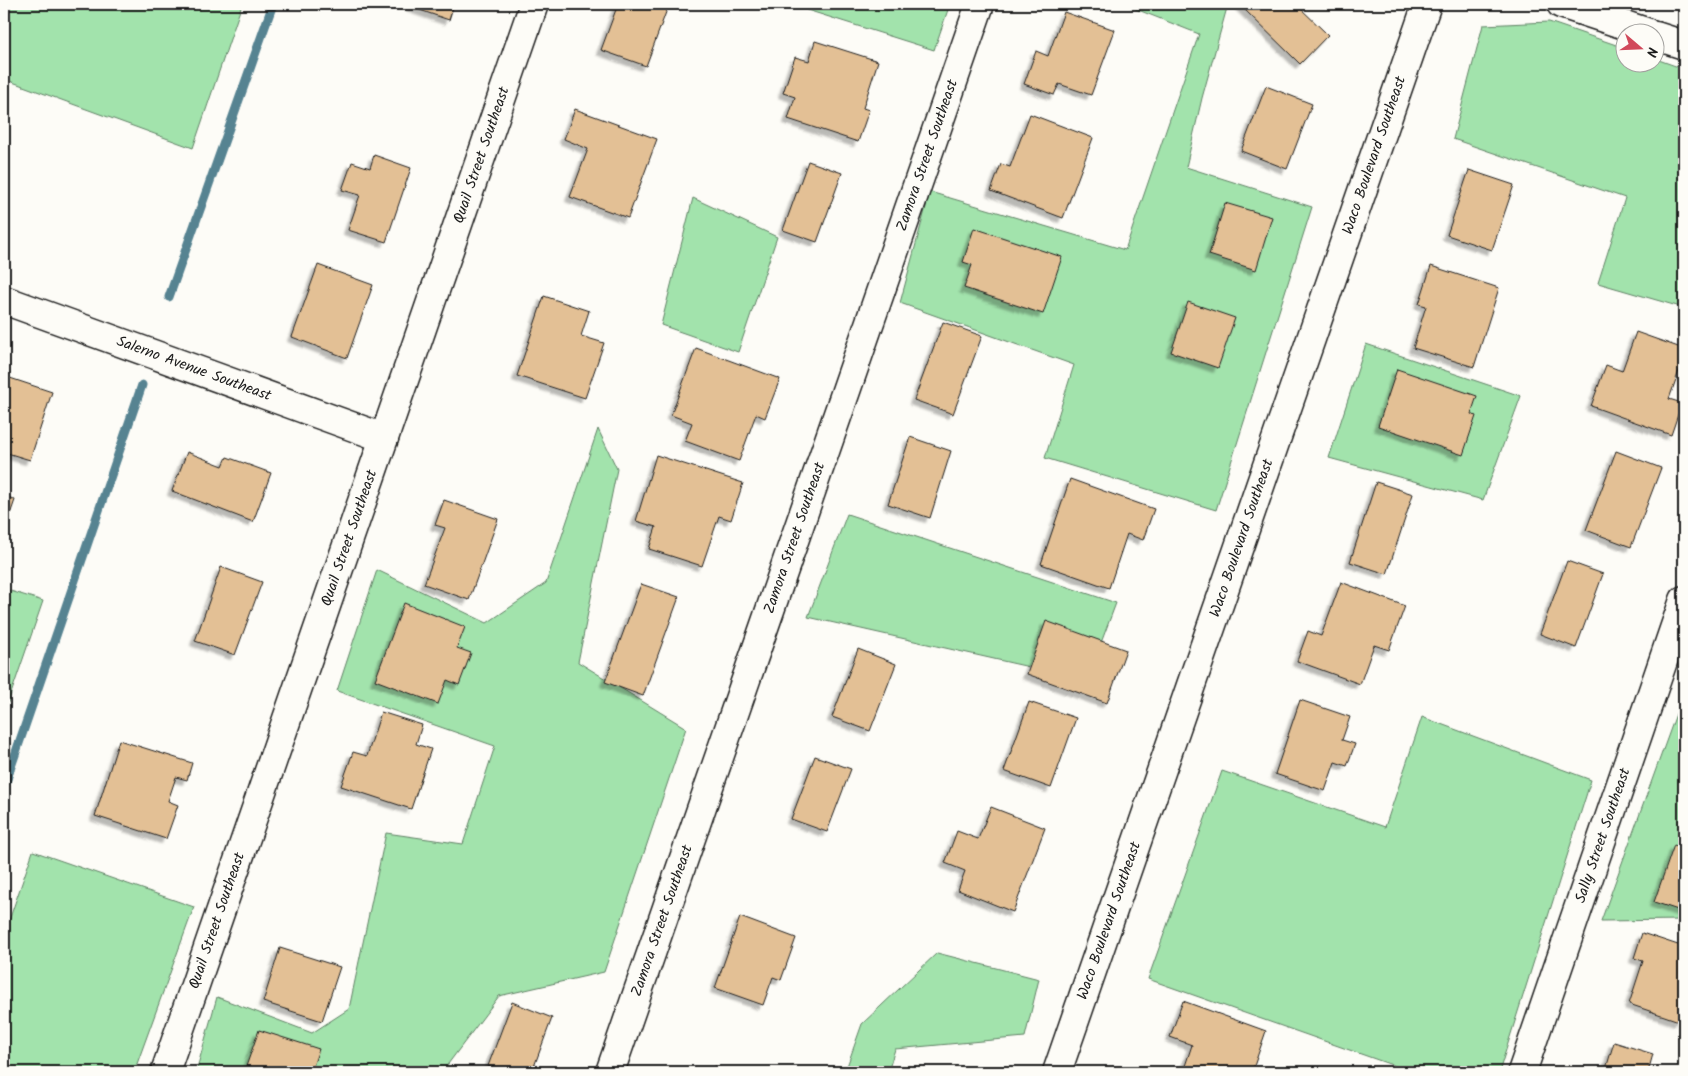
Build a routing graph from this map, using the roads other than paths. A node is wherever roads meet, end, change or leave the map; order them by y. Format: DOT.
graph roads {
  1 [pos="534,4"];
  2 [pos="980,4"];
  3 [pos="1427,4"];
  4 [pos="1561,4"];
  5 [pos="1616,22"];
  6 [pos="1666,39"];
  7 [pos="1684,45"];
  8 [pos="4,300"];
  9 [pos="384,438"];
  10 [pos="1684,600"];
  11 [pos="165,1072"];
  12 [pos="610,1072"];
  13 [pos="1057,1072"];
  14 [pos="1522,1072"];
  1 -- 9 [label="street, Quail Street Southeast"];
  2 -- 12 [label="street, Zamora Street Southeast"];
  3 -- 13 [label="street, Waco Boulevard Southeast"];
  4 -- 5 [label="street"];
  6 -- 7 [label="street"];
  8 -- 9 [label="street, Salerno Avenue Southeast"];
  9 -- 11 [label="street, Quail Street Southeast"];
  10 -- 14 [label="street, Sally Street Southeast"];
}
